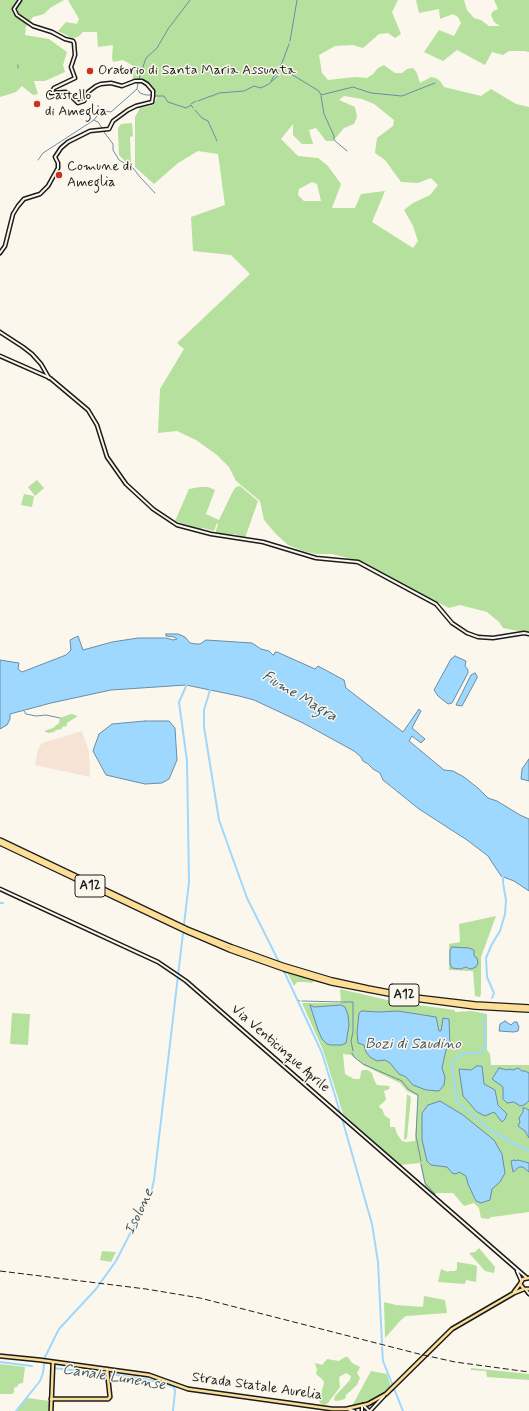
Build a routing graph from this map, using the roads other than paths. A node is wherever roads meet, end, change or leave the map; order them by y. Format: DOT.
graph roads {
  1 [pos="20,0"];
  2 [pos="0,253"];
  3 [pos="0,332"];
  4 [pos="0,356"];
  5 [pos="43,367"];
  6 [pos="45,371"];
  7 [pos="37,372"];
  8 [pos="42,375"];
  9 [pos="49,378"];
  10 [pos="529,634"];
  11 [pos="0,840"];
  12 [pos="0,843"];
  13 [pos="0,889"];
  14 [pos="185,930"];
  15 [pos="279,965"];
  16 [pos="529,1008"];
  17 [pos="517,1270"];
  18 [pos="528,1278"];
  19 [pos="521,1280"];
  20 [pos="520,1284"];
  21 [pos="526,1290"];
  22 [pos="514,1293"];
  23 [pos="529,1294"];
  24 [pos="0,1356"];
  25 [pos="51,1362"];
  26 [pos="107,1372"];
  27 [pos="386,1394"];
  28 [pos="51,1399"];
  29 [pos="363,1406"];
  30 [pos="346,1409"];
  31 [pos="51,1411"];
  32 [pos="354,1411"];
  33 [pos="362,1411"];
  34 [pos="369,1411"];
  1 -- 2 [label="main road"];
  3 -- 5 [label="main road"];
  4 -- 7 [label="main road"];
  5 -- 6 [label="main road"];
  5 -- 7 [label="main road"];
  5 -- 8 [label="main road"];
  6 -- 8 [label="main road"];
  6 -- 9 [label="main road"];
  7 -- 8 [label="main road"];
  8 -- 9 [label="main road"];
  9 -- 10 [label="main road"];
  11 -- 14 [label="highway, A12"];
  12 -- 14 [label="highway, A12"];
  13 -- 17 [label="main road, Via Venticinque Aprile"];
  14 -- 15 [label="highway, A12"];
  15 -- 16 [label="highway, A12 / A12"];
  15 -- 16 [label="highway, A12 / A12"];
  17 -- 18 [label="main road, Via Venticinque Aprile"];
  17 -- 19 [label="main road, Via Venticinque Aprile"];
  18 -- 19 [label="main road"];
  19 -- 20 [label="main road"];
  20 -- 21 [label="main road"];
  20 -- 22 [label="main road"];
  21 -- 22 [label="main road, Strada Statale Aurelia"];
  21 -- 23 [label="main road"];
  22 -- 27 [label="main road, Strada Statale Aurelia"];
  24 -- 25 [label="main road, Strada Statale Aurelia"];
  25 -- 26 [label="main road, Strada Statale Aurelia"];
  25 -- 28 [label="main road"];
  26 -- 28 [label="main road"];
  26 -- 30 [label="main road, Strada Statale Aurelia"];
  27 -- 29 [label="main road, Strada Statale Aurelia"];
  27 -- 34 [label="main road"];
  28 -- 31 [label="main road"];
  29 -- 30 [label="main road, Strada Statale Aurelia"];
  29 -- 33 [label="main road"];
  29 -- 34 [label="main road"];
  30 -- 32 [label="main road, Strada Statale Aurelia"];
}
